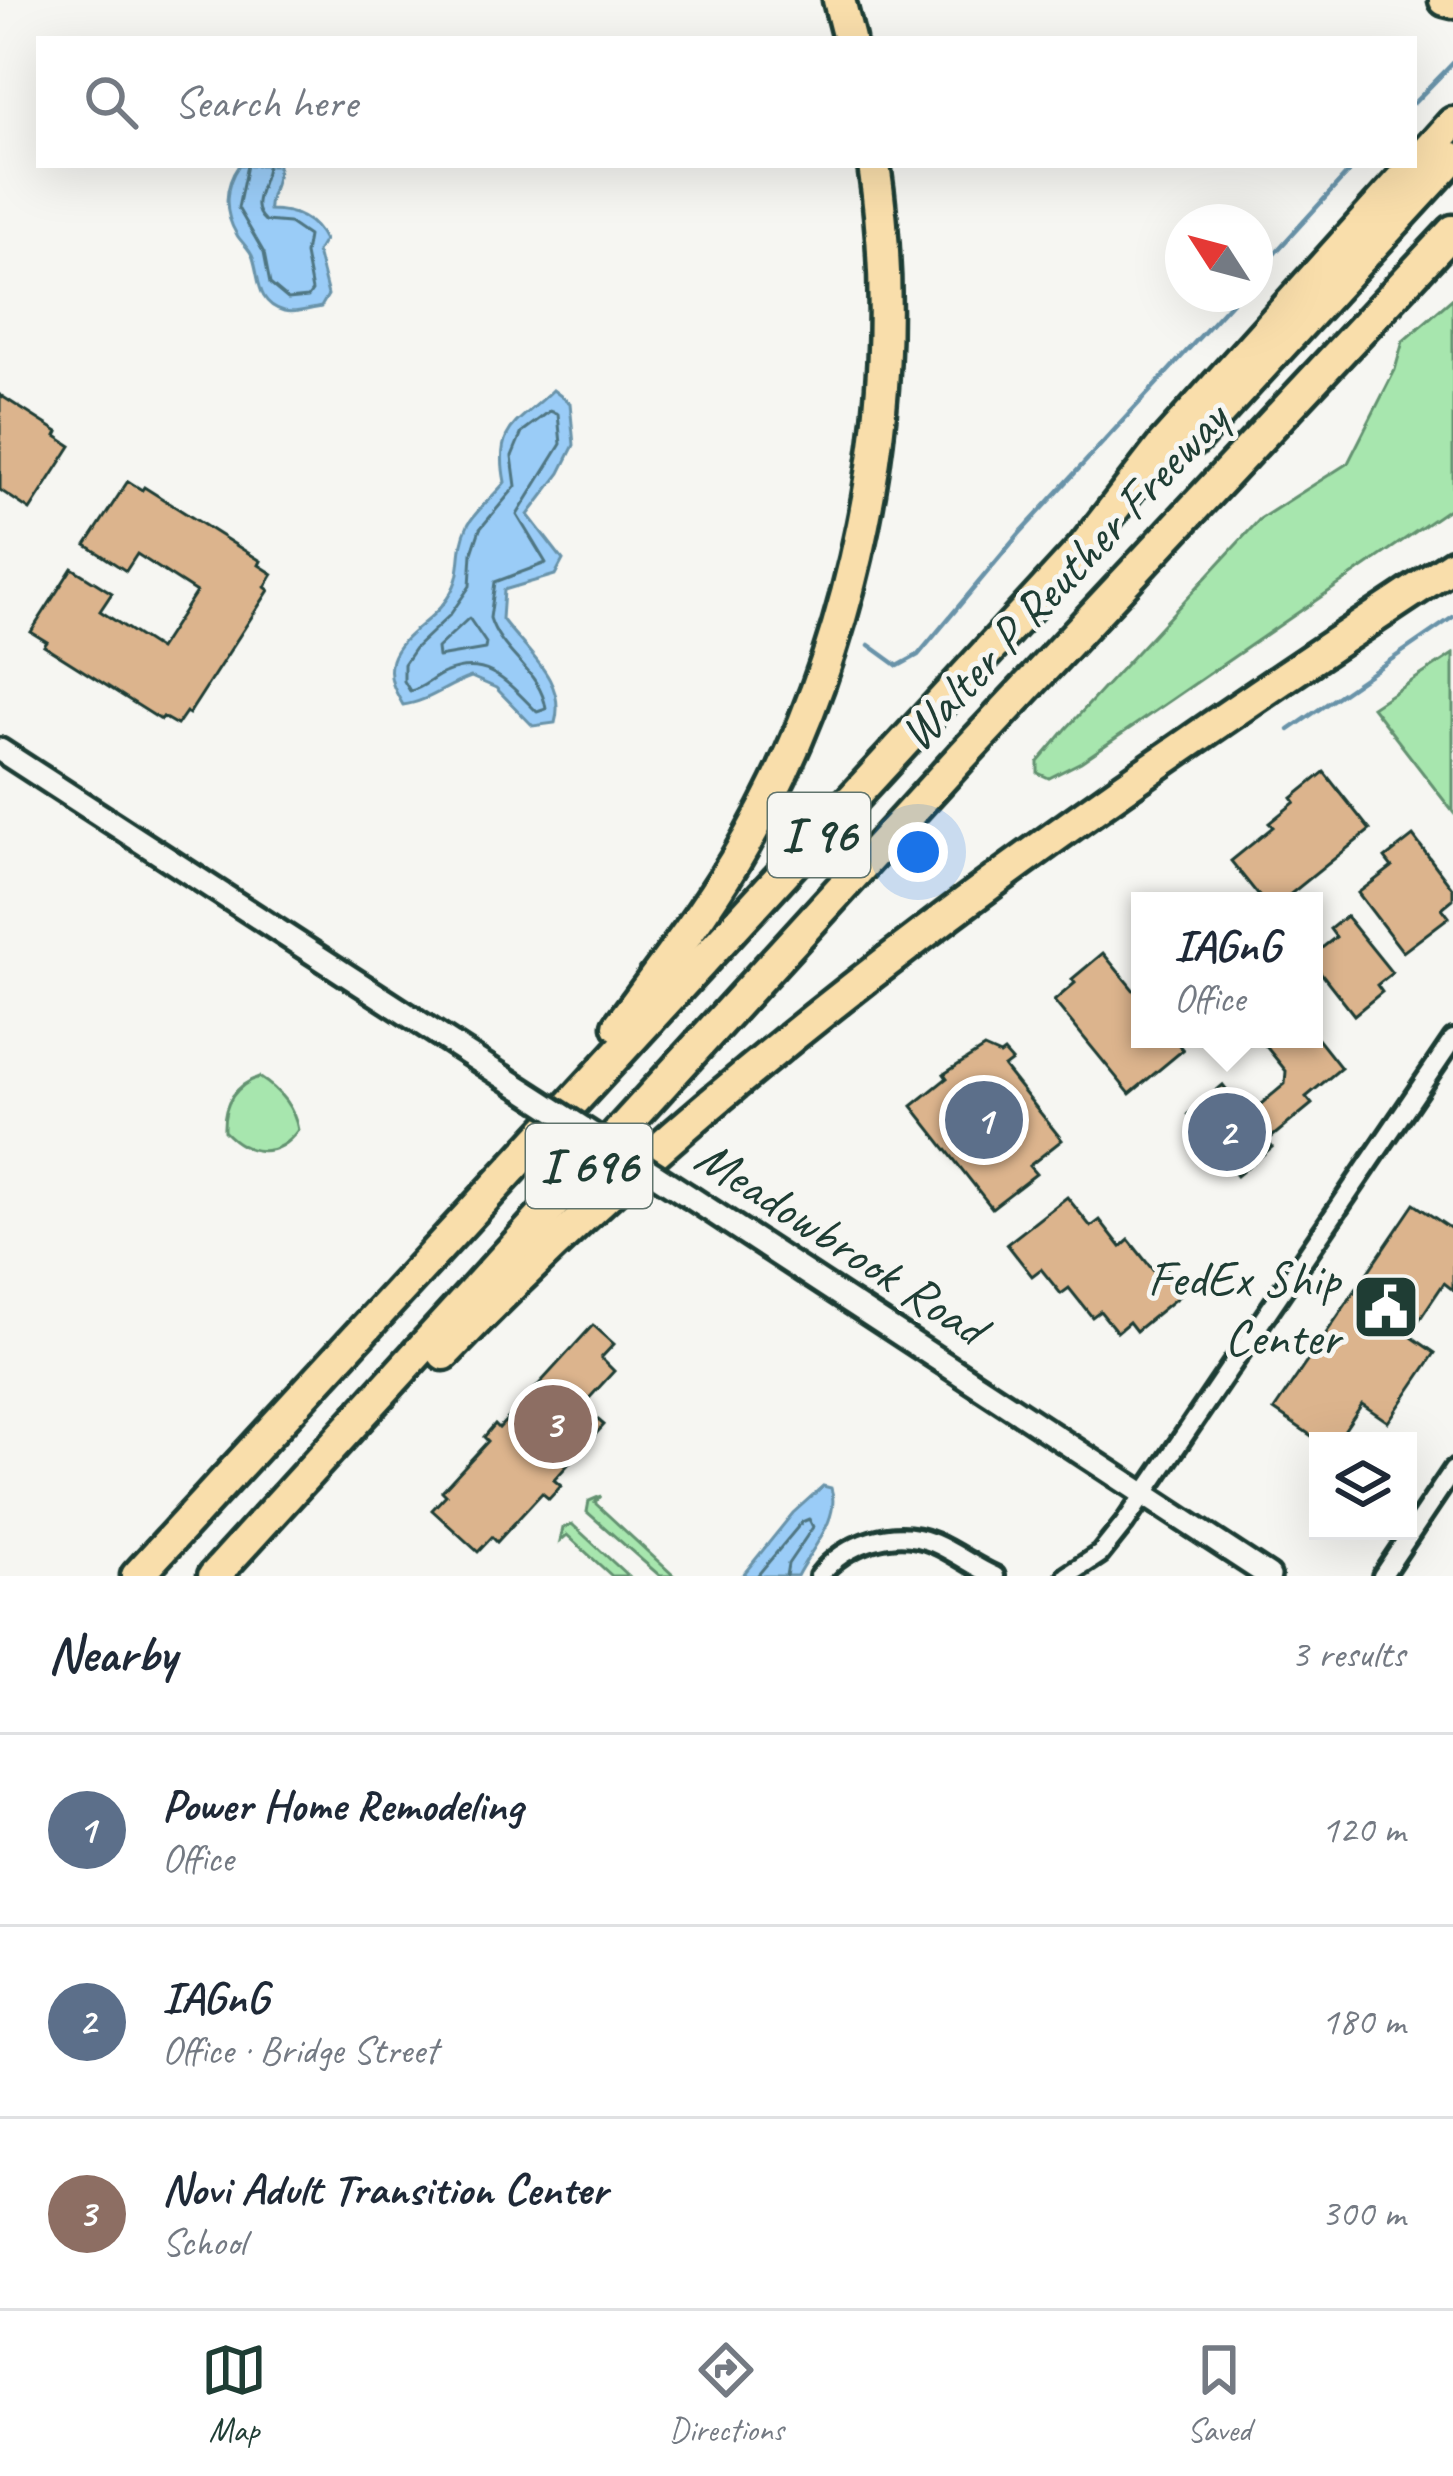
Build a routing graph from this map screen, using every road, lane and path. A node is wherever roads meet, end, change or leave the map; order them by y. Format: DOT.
graph roads {
  1 [pos="839,0"];
  2 [pos="848,36"];
  3 [pos="1453,122"];
  4 [pos="1453,158"];
  5 [pos="1417,162"];
  6 [pos="874,168"];
  7 [pos="1412,168"];
  8 [pos="1453,231"];
  9 [pos="1083,548"];
  10 [pos="1453,565"];
  11 [pos="0,749"];
  12 [pos="1453,1039"];
  13 [pos="554,1121"];
  14 [pos="1453,1470"];
  15 [pos="1144,1493"];
  16 [pos="136,1576"];
  17 [pos="214,1576"];
  18 [pos="231,1576"];
  19 [pos="819,1576"];
  20 [pos="995,1576"];
  21 [pos="1066,1576"];
  22 [pos="1269,1576"];
  23 [pos="1382,1576"];
  1 -- 2 [label="highway"];
  3 -- 5 [label="highway, I 96"];
  4 -- 9 [label="highway, Walter P Reuther Freeway"];
  6 -- 13 [label="highway"];
  7 -- 9 [label="highway, I 96"];
  8 -- 17 [label="highway, Walter P Reuther Freeway / I 696"];
  9 -- 13 [label="highway, I 96"];
  10 -- 18 [label="highway"];
  11 -- 15 [label="street, Meadowbrook Road, bridge"];
  12 -- 15 [label="street"];
  13 -- 16 [label="highway, I 96"];
  14 -- 23 [label="street"];
  15 -- 21 [label="street"];
  15 -- 22 [label="street, Meadowbrook Road"];
  19 -- 20 [label="street"];
}
